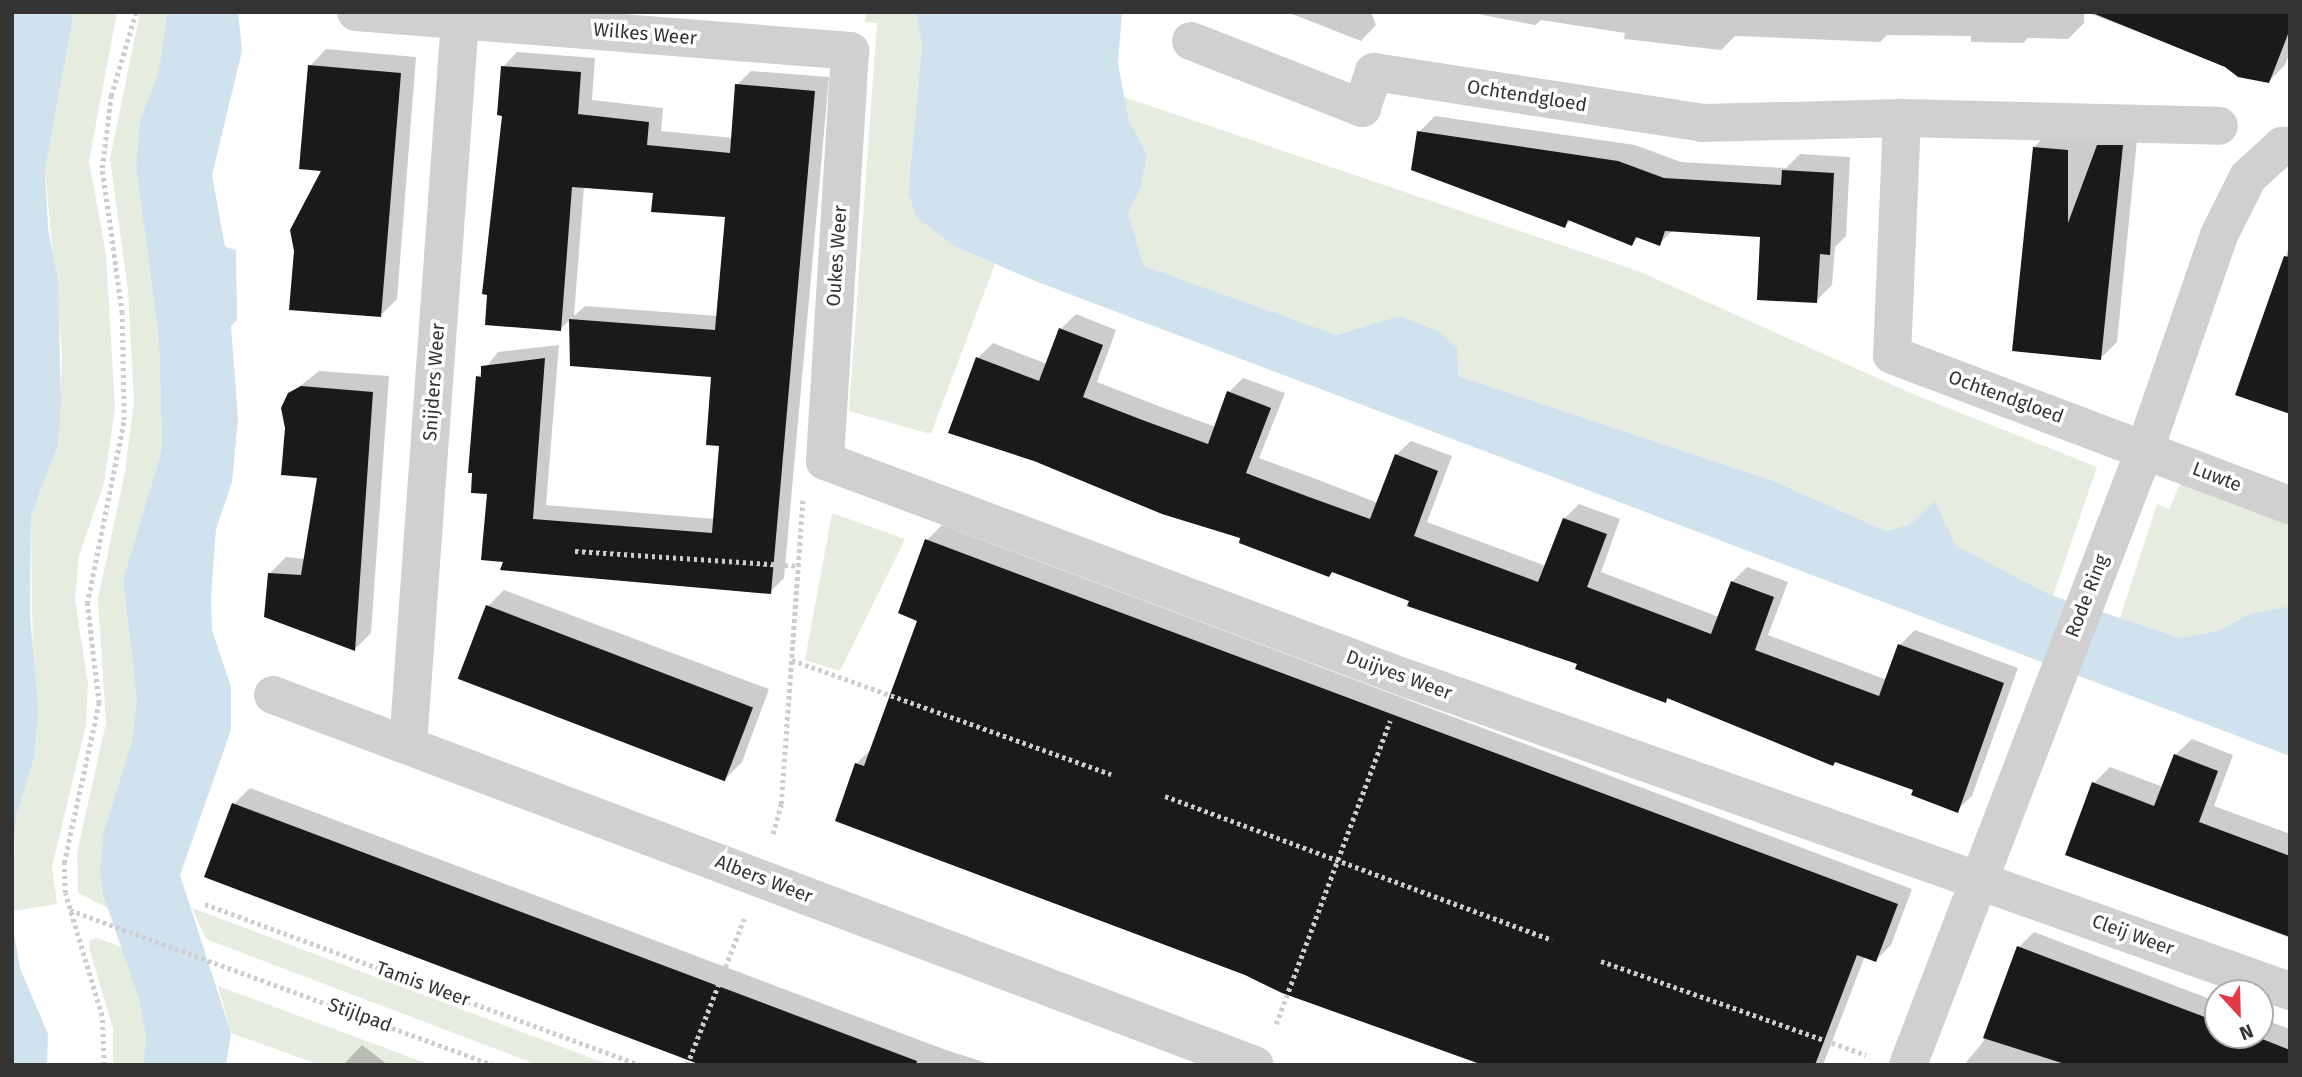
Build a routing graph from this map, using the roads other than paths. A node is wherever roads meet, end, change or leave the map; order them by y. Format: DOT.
graph roads {
  1 [pos="356,12"];
  2 [pos="460,19"];
  3 [pos="1191,41"];
  4 [pos="850,51"];
  5 [pos="1902,118"];
  6 [pos="2219,126"];
  7 [pos="2290,146"];
  8 [pos="2145,449"];
  9 [pos="825,461"];
  10 [pos="2290,505"];
  11 [pos="273,695"];
  12 [pos="408,745"];
  13 [pos="1977,879"];
  14 [pos="2290,992"];
  15 [pos="1255,1065"];
  16 [pos="1908,1065"];
  1 -- 2 [label="street, Wilkes Weer"];
  2 -- 4 [label="street, Wilkes Weer"];
  2 -- 12 [label="street, Snijders Weer"];
  3 -- 5 [label="street, Ochtendgloed"];
  4 -- 9 [label="street, Oukes Weer"];
  5 -- 6 [label="street, Ochtendgloed"];
  5 -- 8 [label="street, Ochtendgloed"];
  7 -- 8 [label="street, Rode Ring"];
  8 -- 10 [label="street, Luwte"];
  8 -- 13 [label="street, Rode Ring"];
  9 -- 13 [label="street, Duijves Weer"];
  11 -- 12 [label="street, Albers Weer"];
  12 -- 15 [label="street, Albers Weer"];
  13 -- 14 [label="street, Cleij Weer"];
  13 -- 16 [label="street, Rode Ring"];
}
